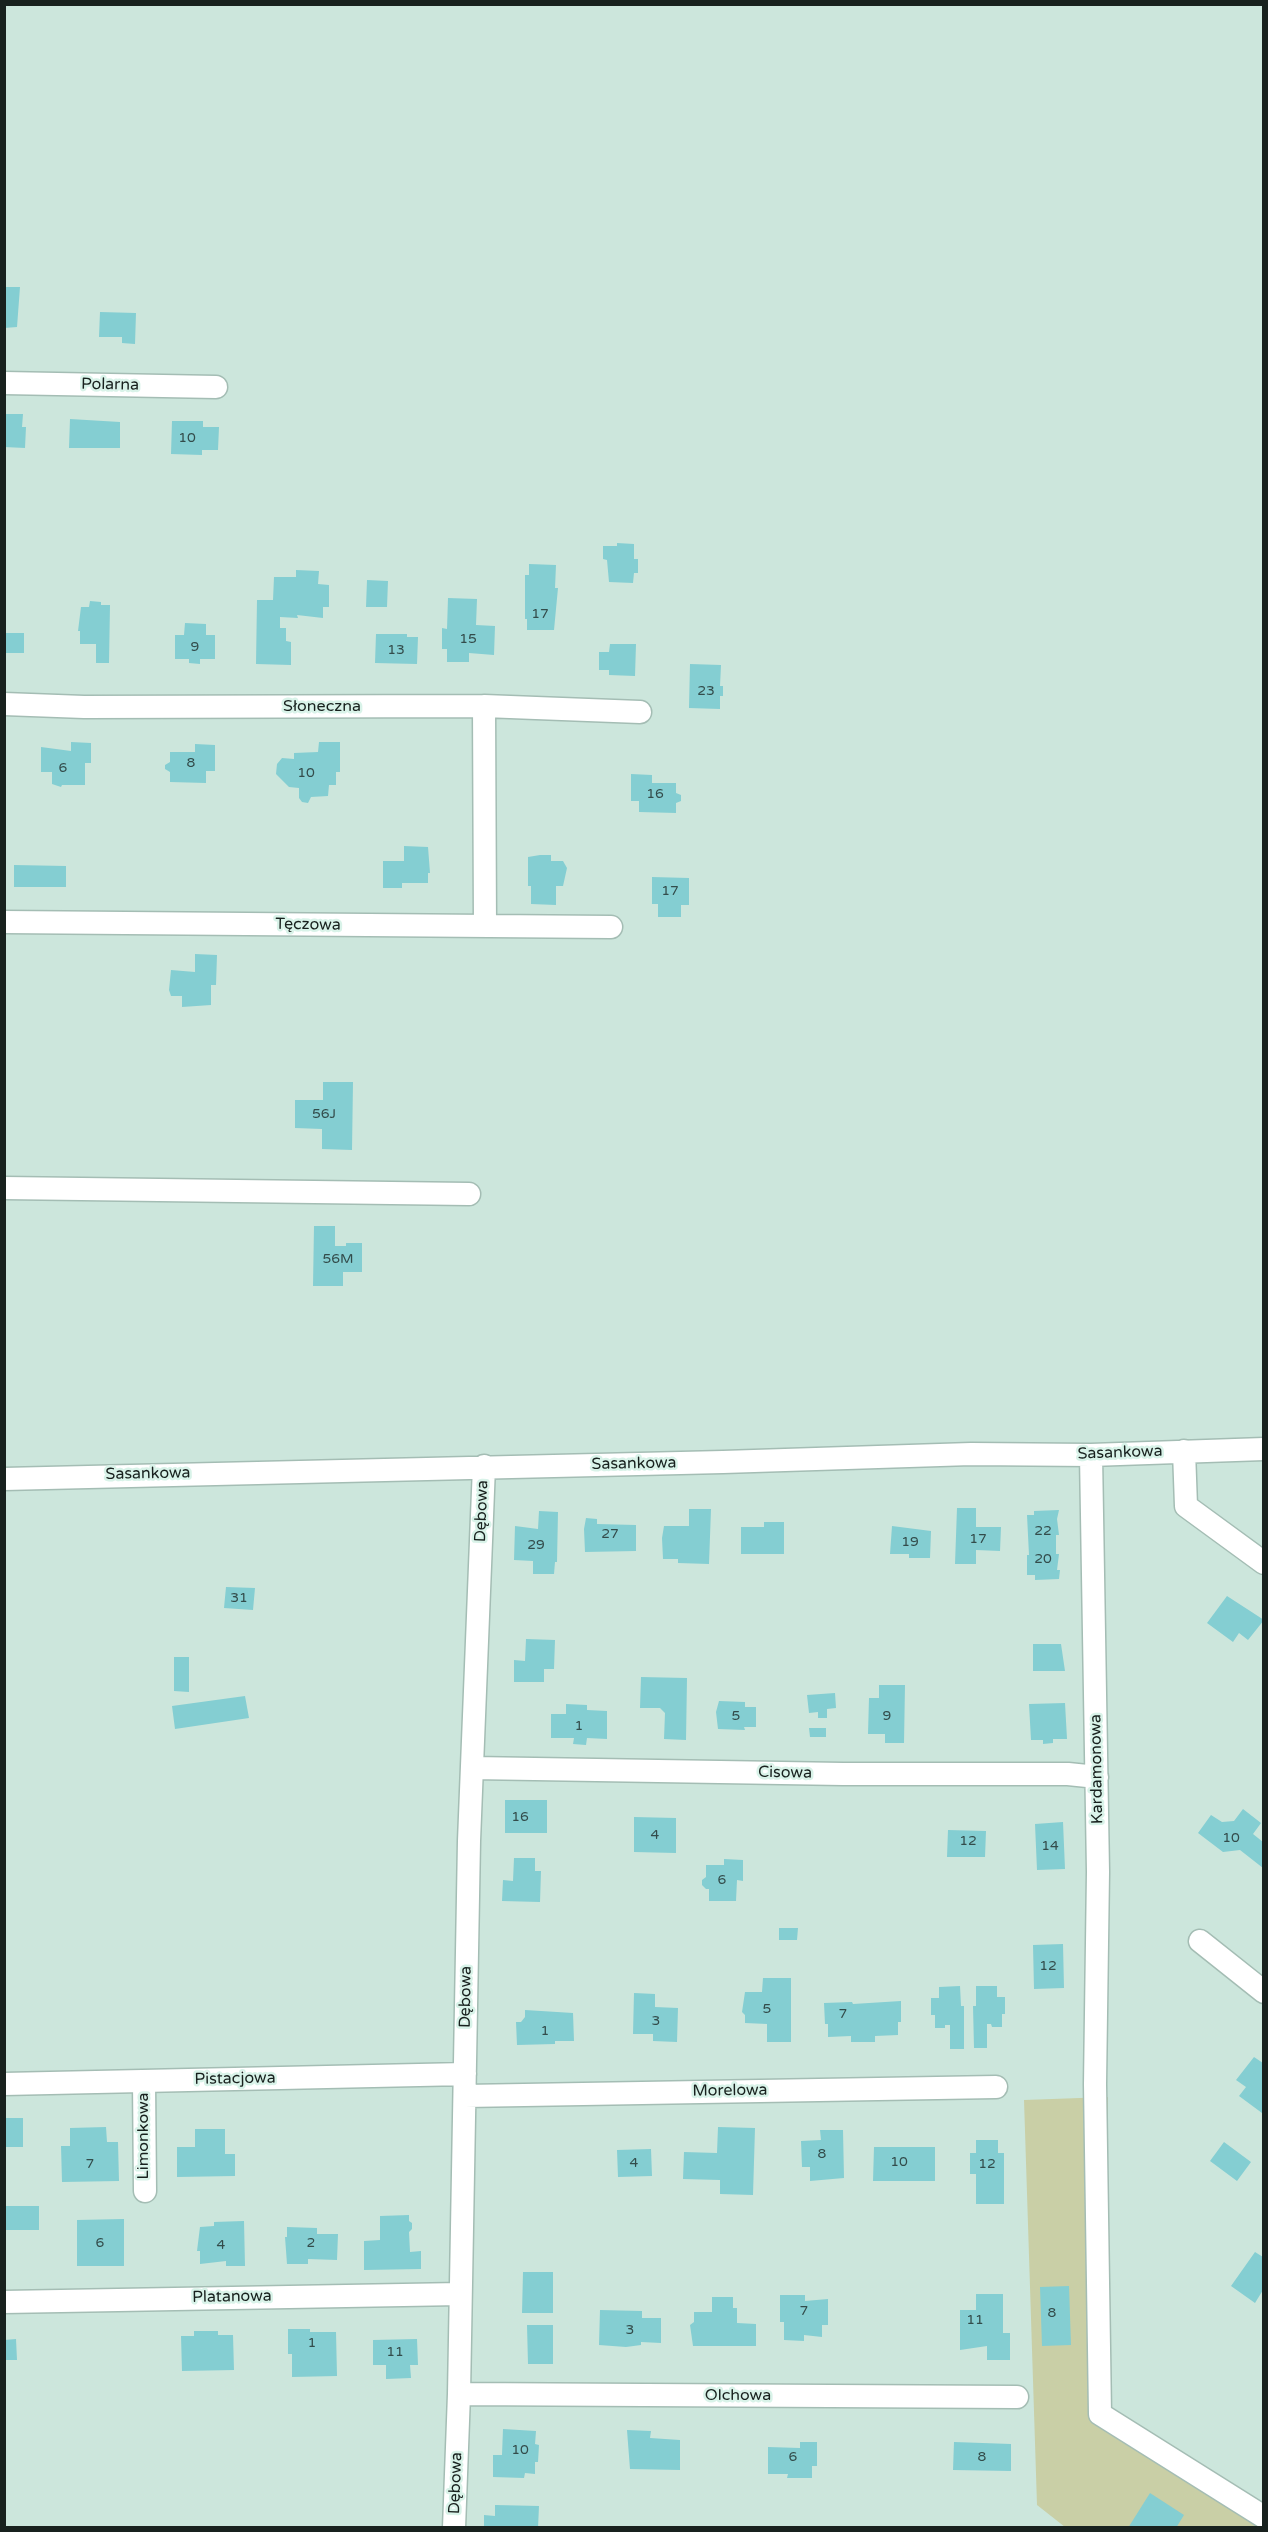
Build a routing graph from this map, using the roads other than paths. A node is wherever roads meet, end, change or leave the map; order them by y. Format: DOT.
graph roads {
  1 [pos="4,383"];
  2 [pos="216,387"];
  3 [pos="4,704"];
  4 [pos="484,706"];
  5 [pos="640,712"];
  6 [pos="4,922"];
  7 [pos="485,926"];
  8 [pos="611,927"];
  9 [pos="4,1188"];
  10 [pos="469,1194"];
  11 [pos="1263,1449"];
  12 [pos="1184,1451"];
  13 [pos="1091,1455"];
  14 [pos="483,1467"];
  15 [pos="4,1479"];
  16 [pos="1263,1563"];
  17 [pos="473,1768"];
  18 [pos="1097,1777"];
  19 [pos="1200,1941"];
  20 [pos="1263,1992"];
  21 [pos="144,2081"];
  22 [pos="4,2084"];
  23 [pos="465,2085"];
  24 [pos="996,2087"];
  25 [pos="145,2191"];
  26 [pos="460,2294"];
  27 [pos="4,2302"];
  28 [pos="459,2394"];
  29 [pos="1017,2397"];
  30 [pos="1263,2517"];
  31 [pos="454,2528"];
  1 -- 2 [label="street, Polarna"];
  3 -- 4 [label="street, Słoneczna"];
  4 -- 5 [label="street, Słoneczna"];
  4 -- 7 [label="street"];
  6 -- 7 [label="street, Tęczowa"];
  7 -- 8 [label="street, Tęczowa"];
  9 -- 10 [label="street"];
  11 -- 12 [label="street, Sasankowa"];
  12 -- 13 [label="street, Sasankowa"];
  12 -- 16 [label="street"];
  13 -- 14 [label="street, Sasankowa"];
  13 -- 18 [label="street, Kardamonowa"];
  14 -- 15 [label="street, Sasankowa"];
  14 -- 17 [label="street, Dębowa"];
  17 -- 18 [label="street, Cisowa"];
  17 -- 23 [label="street, Dębowa"];
  18 -- 30 [label="street, Kardamonowa"];
  19 -- 20 [label="street"];
  21 -- 22 [label="street, Pistacjowa"];
  21 -- 23 [label="street, Pistacjowa"];
  21 -- 25 [label="street, Limonkowa"];
  23 -- 24 [label="street, Morelowa"];
  23 -- 26 [label="street, Dębowa"];
  26 -- 27 [label="street, Platanowa"];
  26 -- 28 [label="street, Dębowa"];
  28 -- 29 [label="street, Olchowa"];
  28 -- 31 [label="street, Dębowa"];
}
